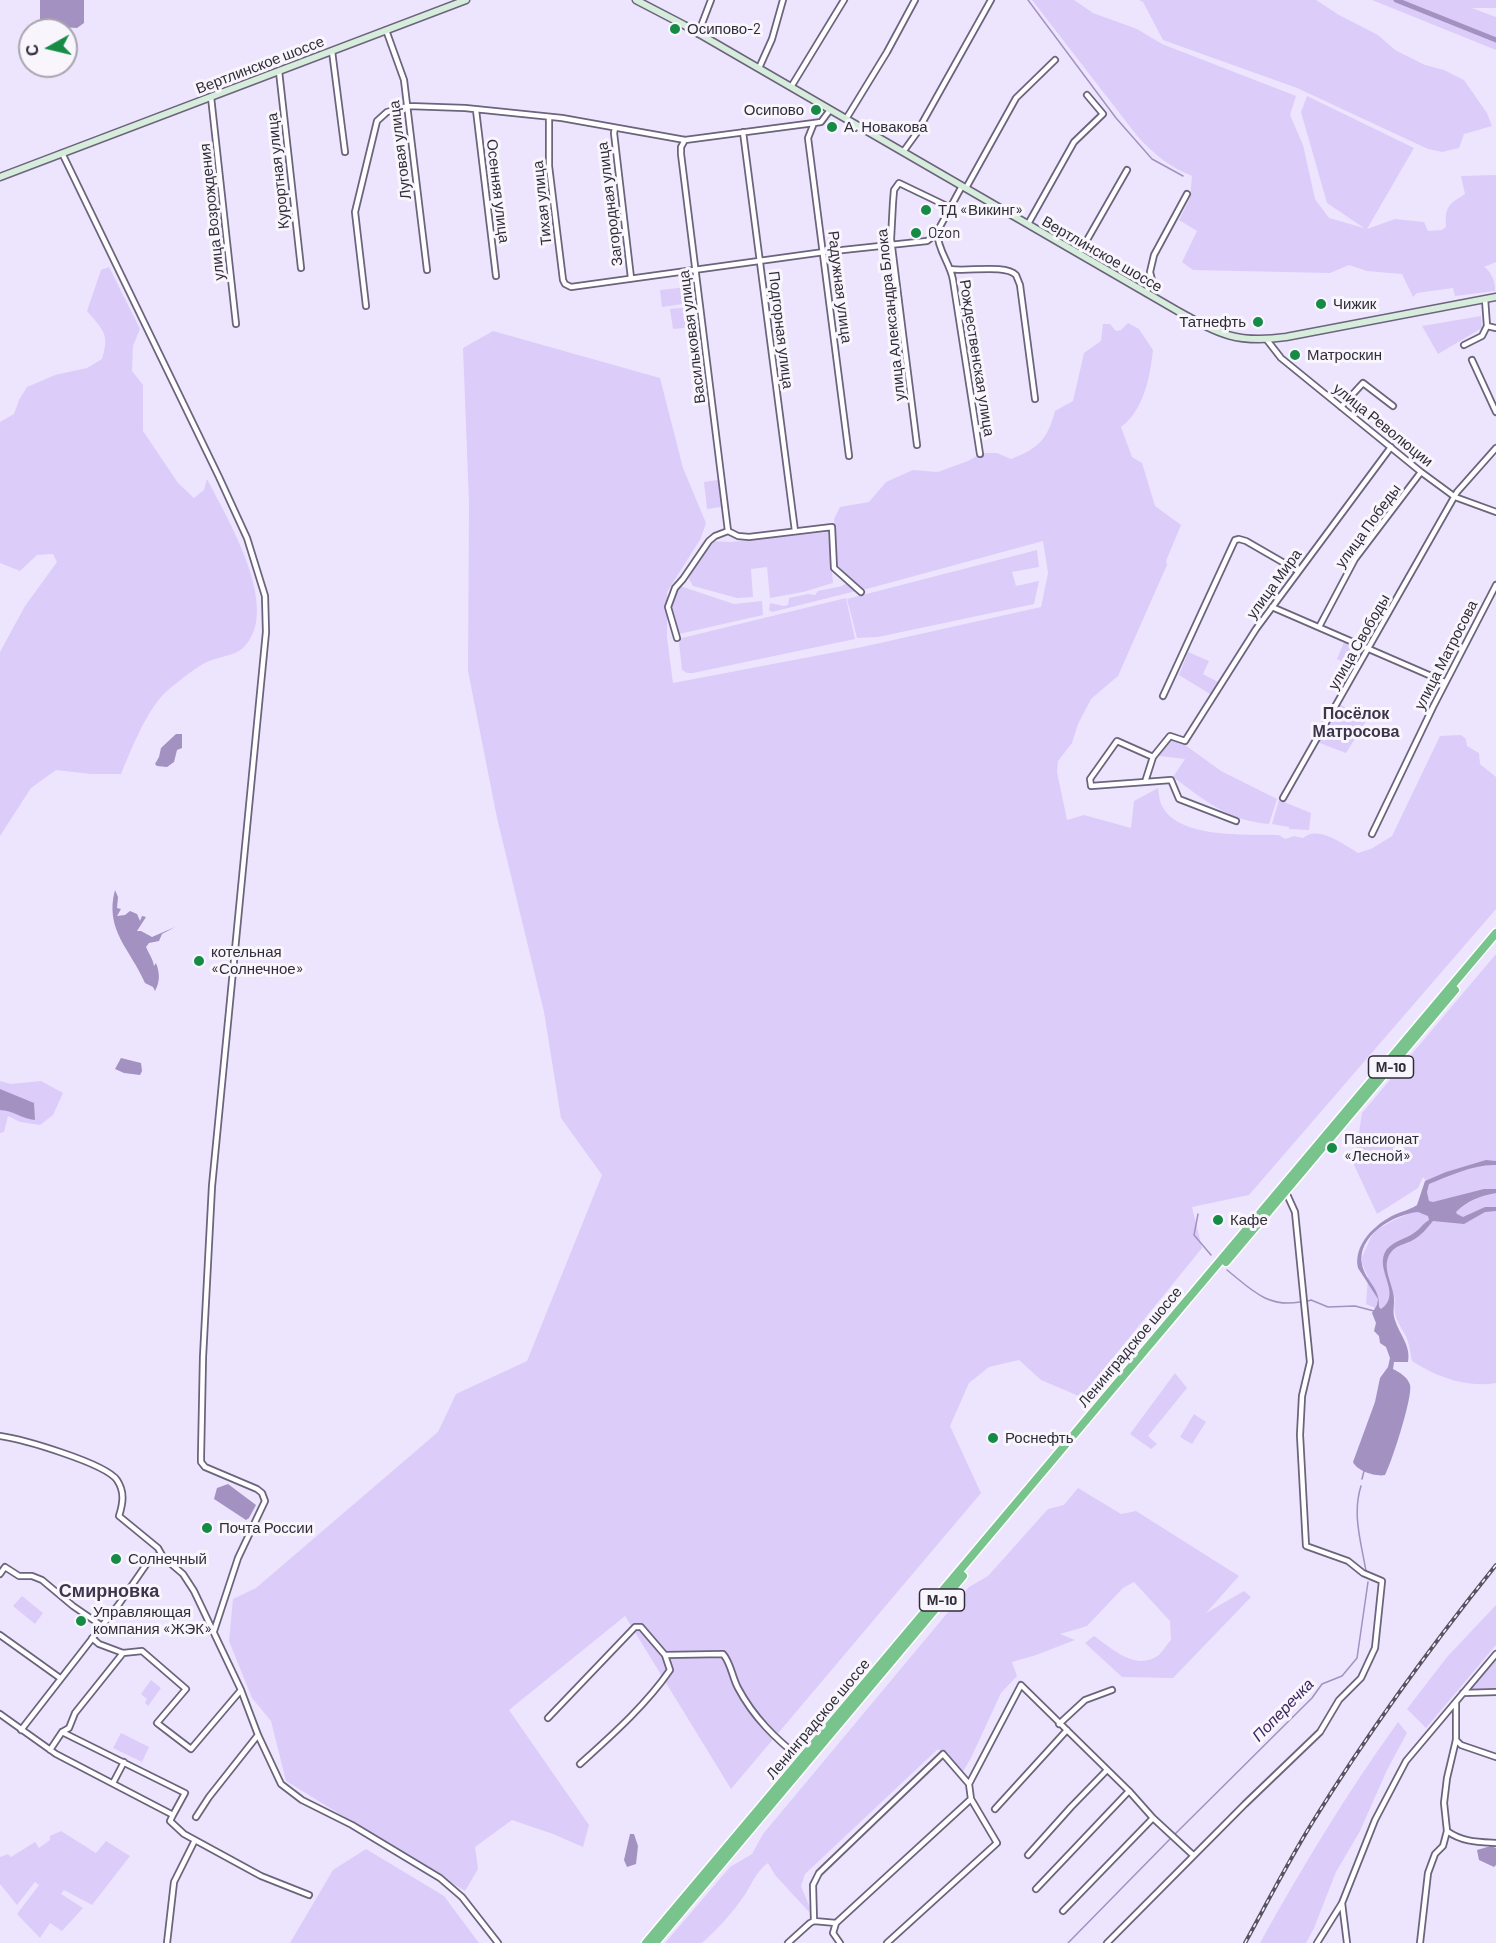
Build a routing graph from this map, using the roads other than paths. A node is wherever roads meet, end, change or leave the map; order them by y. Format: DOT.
graph roads {
  1 [pos="466,0"];
  2 [pos="636,0"];
  3 [pos="711,0"];
  4 [pos="783,0"];
  5 [pos="844,0"];
  6 [pos="915,0"];
  7 [pos="992,0"];
  8 [pos="386,30"];
  9 [pos="698,34"];
  10 [pos="332,51"];
  11 [pos="1055,60"];
  12 [pos="759,68"];
  13 [pos="279,71"];
  14 [pos="791,87"];
  15 [pos="1087,95"];
  16 [pos="211,97"];
  17 [pos="408,106"];
  18 [pos="476,110"];
  19 [pos="830,110"];
  20 [pos="549,118"];
  21 [pos="846,119"];
  22 [pos="814,123"];
  23 [pos="615,128"];
  24 [pos="743,132"];
  25 [pos="685,140"];
  26 [pos="345,152"];
  27 [pos="903,152"];
  28 [pos="62,153"];
  29 [pos="1127,170"];
  30 [pos="0,177"];
  31 [pos="964,187"];
  32 [pos="1186,194"];
  33 [pos="949,207"];
  34 [pos="1028,224"];
  35 [pos="937,232"];
  36 [pos="892,244"];
  37 [pos="824,252"];
  38 [pos="1079,254"];
  39 [pos="760,261"];
  40 [pos="301,268"];
  41 [pos="695,269"];
  42 [pos="950,269"];
  43 [pos="427,270"];
  44 [pos="496,276"];
  45 [pos="631,278"];
  46 [pos="1146,293"];
  47 [pos="1496,297"];
  48 [pos="1485,300"];
  49 [pos="366,306"];
  50 [pos="236,324"];
  51 [pos="1487,326"];
  52 [pos="1496,328"];
  53 [pos="1267,340"];
  54 [pos="1464,345"];
  55 [pos="1472,360"];
  56 [pos="1035,399"];
  57 [pos="1393,406"];
  58 [pos="1341,407"];
  59 [pos="1496,412"];
  60 [pos="917,445"];
  61 [pos="1391,447"];
  62 [pos="1496,448"];
  63 [pos="980,454"];
  64 [pos="849,456"];
  65 [pos="1421,472"];
  66 [pos="1455,497"];
  67 [pos="1496,512"];
  68 [pos="728,531"];
  69 [pos="795,531"];
  70 [pos="1298,571"];
  71 [pos="1496,585"];
  72 [pos="861,592"];
  73 [pos="1272,607"];
  74 [pos="1319,627"];
  75 [pos="677,638"];
  76 [pos="1368,650"];
  77 [pos="1445,682"];
  78 [pos="1163,696"];
  79 [pos="1153,757"];
  80 [pos="1145,782"];
  81 [pos="1283,798"];
  82 [pos="1236,820"];
  83 [pos="1372,834"];
  84 [pos="1496,933"];
  85 [pos="1496,941"];
  86 [pos="1284,1189"];
  87 [pos="0,1436"];
  88 [pos="163,1557"];
  89 [pos="0,1574"];
  90 [pos="102,1626"];
  91 [pos="214,1631"];
  92 [pos="0,1635"];
  93 [pos="92,1638"];
  94 [pos="123,1653"];
  95 [pos="1496,1654"];
  96 [pos="665,1655"];
  97 [pos="60,1678"];
  98 [pos="241,1690"];
  99 [pos="1112,1690"];
  100 [pos="1496,1692"];
  101 [pos="1463,1694"];
  102 [pos="1456,1702"];
  103 [pos="0,1714"];
  104 [pos="548,1718"];
  105 [pos="1059,1724"];
  106 [pos="21,1730"];
  107 [pos="1067,1730"];
  108 [pos="62,1732"];
  109 [pos="258,1735"];
  110 [pos="1456,1740"];
  111 [pos="50,1750"];
  112 [pos="1496,1757"];
  113 [pos="801,1759"];
  114 [pos="124,1762"];
  115 [pos="580,1764"];
  116 [pos="1107,1770"];
  117 [pos="113,1784"];
  118 [pos="969,1784"];
  119 [pos="1129,1791"];
  120 [pos="971,1799"];
  121 [pos="995,1809"];
  122 [pos="173,1815"];
  123 [pos="196,1817"];
  124 [pos="1153,1818"];
  125 [pos="1447,1831"];
  126 [pos="195,1840"];
  127 [pos="1496,1843"];
  128 [pos="1028,1855"];
  129 [pos="1193,1856"];
  130 [pos="1036,1889"];
  131 [pos="309,1895"];
  132 [pos="1342,1902"];
  133 [pos="1063,1911"];
  134 [pos="814,1921"];
  135 [pos="836,1923"];
  136 [pos="167,1943"];
  137 [pos="498,1943"];
  138 [pos="646,1943"];
  139 [pos="655,1943"];
  140 [pos="788,1943"];
  141 [pos="840,1943"];
  142 [pos="887,1943"];
  143 [pos="1107,1943"];
  144 [pos="1317,1943"];
  145 [pos="1347,1943"];
  146 [pos="1420,1943"];
  1 -- 8 [label="main road, Вертлинское шоссе"];
  2 -- 9 [label="main road, Вертлинское шоссе"];
  3 -- 9 [label="street"];
  4 -- 12 [label="street"];
  5 -- 14 [label="street"];
  6 -- 21 [label="street"];
  7 -- 27 [label="street"];
  8 -- 10 [label="main road, Вертлинское шоссе"];
  8 -- 17 [label="street, Луговая улица"];
  9 -- 12 [label="main road, Вертлинское шоссе"];
  10 -- 13 [label="main road, Вертлинское шоссе"];
  10 -- 26 [label="street"];
  11 -- 31 [label="street"];
  12 -- 14 [label="main road, Вертлинское шоссе"];
  13 -- 16 [label="main road, Вертлинское шоссе"];
  13 -- 40 [label="street, Курортная улица"];
  14 -- 19 [label="main road, Вертлинское шоссе"];
  15 -- 34 [label="street"];
  16 -- 28 [label="main road, Вертлинское шоссе"];
  16 -- 50 [label="street, улица Возрождения"];
  17 -- 18 [label="street"];
  17 -- 43 [label="street, Луговая улица"];
  17 -- 49 [label="street"];
  18 -- 20 [label="street"];
  18 -- 44 [label="street, Осенняя улица"];
  19 -- 21 [label="main road, Вертлинское шоссе"];
  19 -- 22 [label="street"];
  20 -- 23 [label="street"];
  20 -- 45 [label="street, Тихая улица"];
  21 -- 27 [label="main road, Вертлинское шоссе"];
  22 -- 24 [label="street"];
  22 -- 37 [label="street, Радужная улица"];
  23 -- 25 [label="street"];
  23 -- 45 [label="street, Загородная улица"];
  24 -- 25 [label="street"];
  24 -- 39 [label="street, Подгорная улица"];
  25 -- 41 [label="street, Васильковая улица"];
  27 -- 31 [label="main road, Вертлинское шоссе"];
  28 -- 30 [label="main road, Вертлинское шоссе"];
  28 -- 91 [label="street"];
  29 -- 38 [label="street"];
  31 -- 33 [label="street"];
  31 -- 34 [label="main road, Вертлинское шоссе"];
  32 -- 46 [label="street"];
  33 -- 35 [label="street"];
  33 -- 36 [label="street, улица Александра Блока"];
  34 -- 38 [label="main road, Вертлинское шоссе"];
  35 -- 36 [label="street"];
  35 -- 42 [label="street, Рождественская улица"];
  36 -- 37 [label="street"];
  36 -- 60 [label="street, улица Александра Блока"];
  37 -- 39 [label="street"];
  37 -- 64 [label="street, Радужная улица"];
  38 -- 46 [label="main road, Вертлинское шоссе"];
  39 -- 41 [label="street"];
  39 -- 69 [label="street, Подгорная улица"];
  41 -- 45 [label="street"];
  41 -- 68 [label="street, Васильковая улица"];
  42 -- 56 [label="street"];
  42 -- 63 [label="street, Рождественская улица"];
  46 -- 53 [label="main road, Вертлинское шоссе"];
  47 -- 48 [label="main road, Вертлинское шоссе"];
  48 -- 51 [label="street"];
  48 -- 53 [label="main road, Вертлинское шоссе"];
  51 -- 52 [label="street"];
  51 -- 54 [label="street"];
  53 -- 58 [label="street, улица Революции"];
  55 -- 59 [label="street"];
  57 -- 58 [label="street"];
  58 -- 61 [label="street, улица Революции"];
  61 -- 65 [label="street, улица Революции"];
  61 -- 70 [label="street, улица Мира"];
  62 -- 66 [label="street, улица Свободы"];
  65 -- 66 [label="street, улица Революции"];
  65 -- 74 [label="street, улица Победы"];
  66 -- 67 [label="street, улица Революции"];
  66 -- 76 [label="street, улица Свободы"];
  68 -- 69 [label="street"];
  68 -- 75 [label="street"];
  69 -- 72 [label="street"];
  70 -- 73 [label="street, улица Мира"];
  70 -- 78 [label="street"];
  71 -- 77 [label="street, улица Матросова"];
  73 -- 74 [label="street"];
  73 -- 79 [label="street, улица Мира"];
  74 -- 76 [label="street"];
  76 -- 77 [label="street"];
  76 -- 81 [label="street, улица Свободы"];
  77 -- 83 [label="street, улица Матросова"];
  79 -- 80 [label="street"];
  79 -- 80 [label="street"];
  80 -- 82 [label="street"];
  84 -- 86 [label="highway, Ленинградское шоссе / М-10"];
  85 -- 86 [label="highway, Ленинградское шоссе / М-10"];
  86 -- 113 [label="highway, Ленинградское шоссе / М-10"];
  86 -- 129 [label="street"];
  86 -- 139 [label="highway, Ленинградское шоссе / М-10"];
  87 -- 88 [label="street"];
  88 -- 90 [label="street"];
  88 -- 91 [label="street"];
  89 -- 90 [label="street"];
  90 -- 93 [label="street"];
  91 -- 98 [label="street"];
  92 -- 97 [label="street"];
  93 -- 94 [label="street"];
  93 -- 97 [label="street"];
  94 -- 98 [label="street"];
  94 -- 108 [label="street"];
  95 -- 101 [label="street"];
  96 -- 104 [label="street"];
  96 -- 113 [label="street"];
  96 -- 115 [label="street"];
  97 -- 106 [label="street"];
  98 -- 109 [label="street"];
  99 -- 105 [label="street"];
  100 -- 101 [label="street"];
  101 -- 102 [label="street"];
  102 -- 110 [label="street"];
  102 -- 132 [label="street"];
  103 -- 106 [label="street"];
  105 -- 107 [label="street"];
  105 -- 118 [label="street"];
  106 -- 111 [label="street"];
  107 -- 116 [label="street"];
  107 -- 121 [label="street"];
  108 -- 111 [label="street"];
  108 -- 114 [label="street"];
  109 -- 123 [label="street"];
  109 -- 137 [label="street"];
  110 -- 112 [label="street"];
  110 -- 125 [label="street"];
  111 -- 117 [label="street"];
  113 -- 138 [label="highway, Ленинградское шоссе / М-10"];
  114 -- 117 [label="street"];
  114 -- 122 [label="street"];
  116 -- 119 [label="street"];
  116 -- 128 [label="street"];
  117 -- 122 [label="street"];
  118 -- 120 [label="street"];
  118 -- 134 [label="street"];
  119 -- 124 [label="street"];
  119 -- 130 [label="street"];
  120 -- 135 [label="street"];
  120 -- 142 [label="street"];
  122 -- 126 [label="street"];
  124 -- 129 [label="street"];
  124 -- 133 [label="street"];
  125 -- 127 [label="street"];
  125 -- 146 [label="street"];
  126 -- 131 [label="street"];
  126 -- 136 [label="street"];
  129 -- 143 [label="street"];
  132 -- 144 [label="street"];
  132 -- 145 [label="street"];
  134 -- 135 [label="street"];
  134 -- 140 [label="street"];
  135 -- 141 [label="street"];
}
